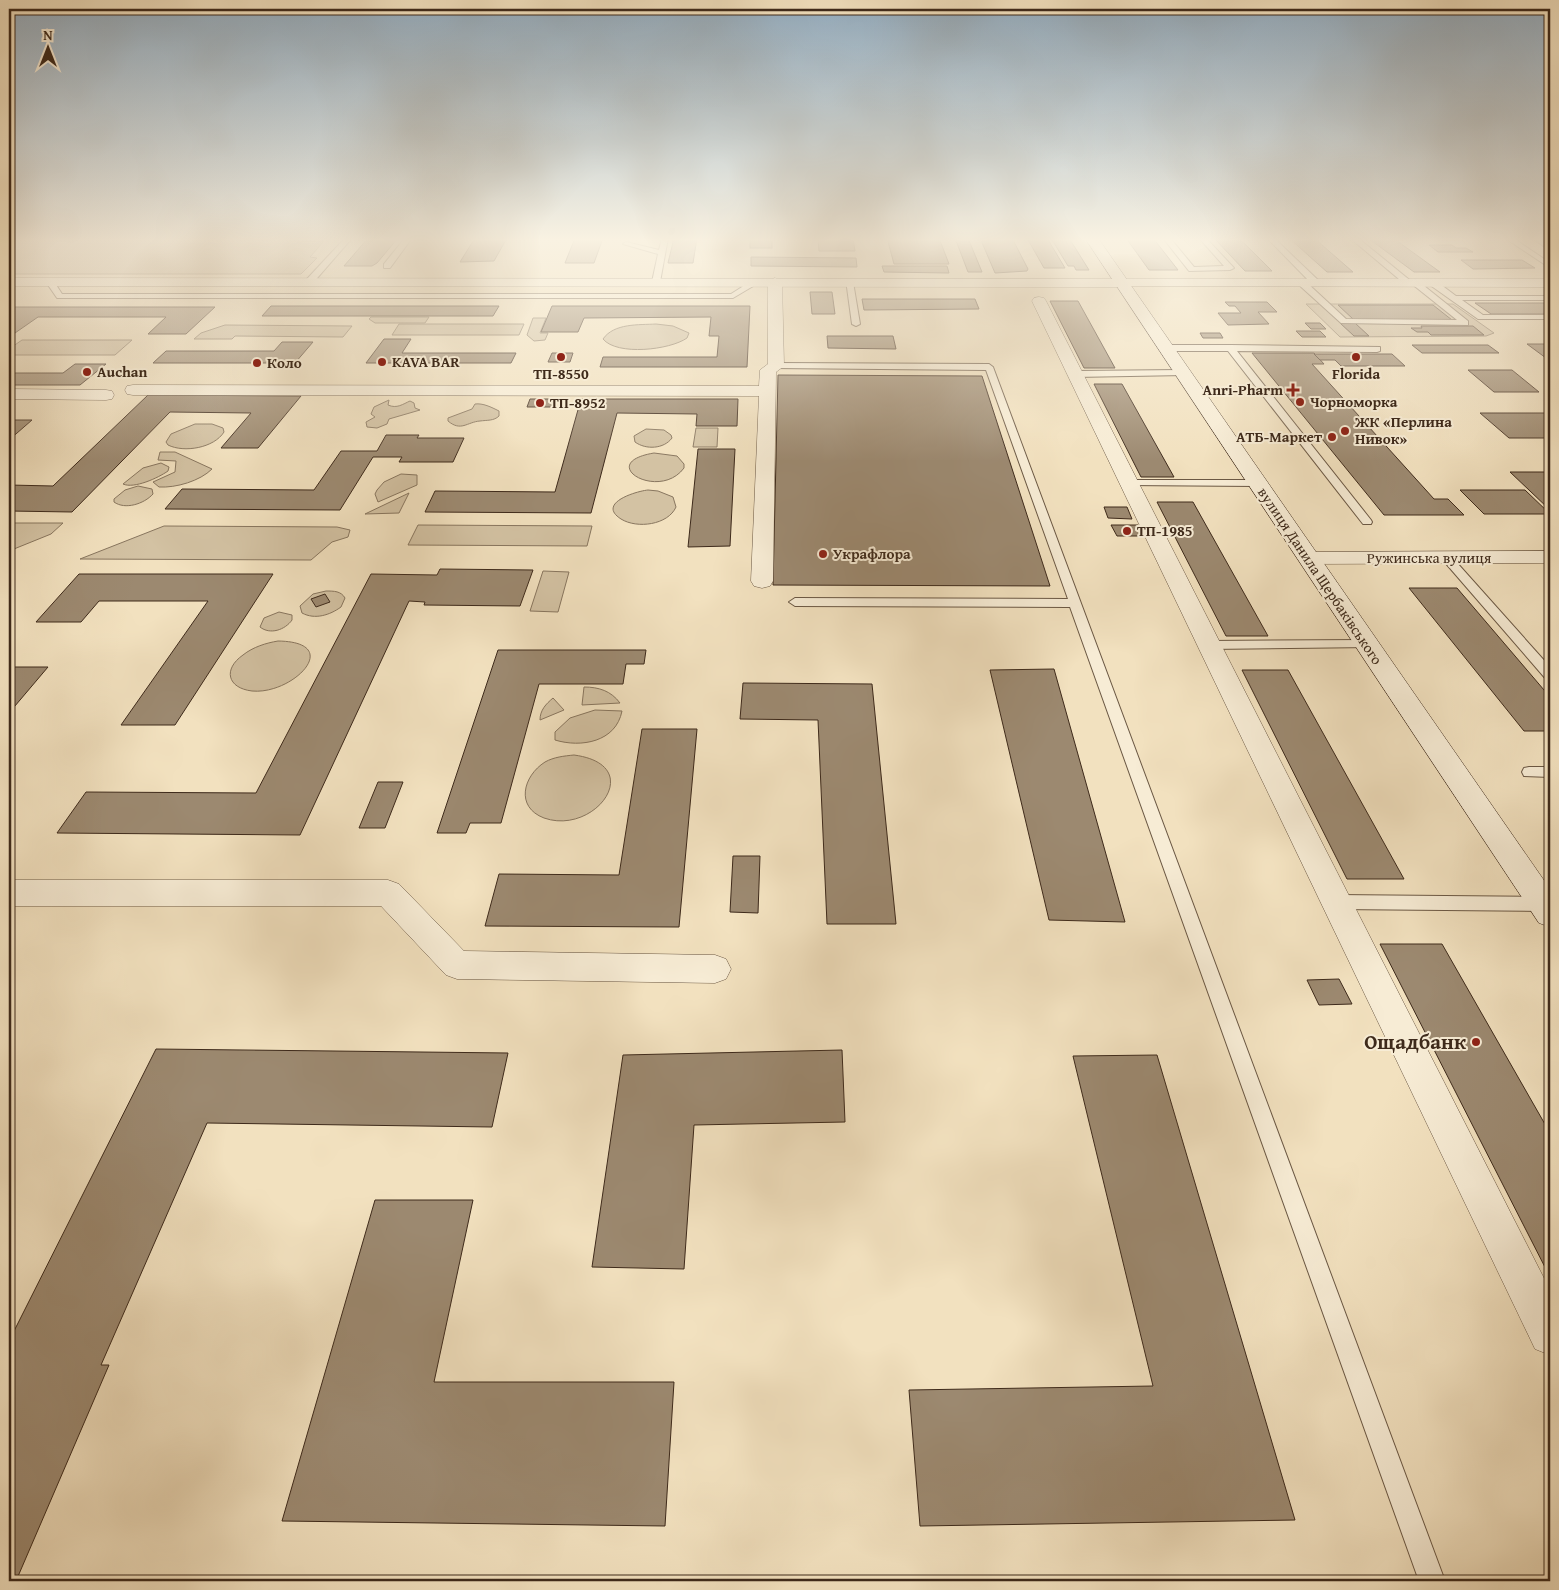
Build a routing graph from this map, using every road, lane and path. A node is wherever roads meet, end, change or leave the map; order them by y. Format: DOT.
graph roads {
  1 [pos="775,312"];
  2 [pos="854,312"];
  3 [pos="1044,312"];
  4 [pos="1141,312"];
  5 [pos="1334,312"];
  6 [pos="1452,312"];
  7 [pos="1474,312"];
  8 [pos="1550,317"];
  9 [pos="856,324"];
  10 [pos="1165,348"];
  11 [pos="1230,348"];
  12 [pos="1377,349"];
  13 [pos="776,366"];
  14 [pos="1182,373"];
  15 [pos="1074,374"];
  16 [pos="767,391"];
  17 [pos="9,394"];
  18 [pos="1128,483"];
  19 [pos="1257,483"];
  20 [pos="1367,522"];
  21 [pos="1446,557"];
  22 [pos="1550,557"];
  23 [pos="1308,558"];
  24 [pos="762,581"];
  25 [pos="795,602"];
  26 [pos="1075,603"];
  27 [pos="1367,644"];
  28 [pos="1209,645"];
  29 [pos="1550,675"];
  30 [pos="1529,772"];
  31 [pos="1550,772"];
  32 [pos="9,893"];
  33 [pos="1336,902"];
  34 [pos="1547,909"];
  35 [pos="715,969"];
  36 [pos="1550,1334"];
  37 [pos="1432,1581"];
  1 -- 13 [label="street"];
  2 -- 9 [label="lane"];
  3 -- 15 [label="street"];
  4 -- 10 [label="street, вулиця Данила Щербаківського"];
  5 -- 6 [label="lane"];
  7 -- 8 [label="lane"];
  10 -- 11 [label="lane"];
  10 -- 14 [label="street, вулиця Данила Щербаківського"];
  11 -- 12 [label="lane"];
  11 -- 20 [label="lane"];
  13 -- 16 [label="street"];
  13 -- 26 [label="lane"];
  14 -- 15 [label="lane"];
  14 -- 19 [label="street, вулиця Данила Щербаківського"];
  15 -- 18 [label="street"];
  16 -- 17 [label="street"];
  16 -- 24 [label="street"];
  18 -- 19 [label="lane"];
  18 -- 28 [label="street"];
  19 -- 23 [label="street, вулиця Данила Щербаківського"];
  21 -- 22 [label="street, Ружинська вулиця"];
  21 -- 23 [label="street, Ружинська вулиця"];
  21 -- 29 [label="lane"];
  23 -- 27 [label="street, вулиця Данила Щербаківського"];
  25 -- 26 [label="lane"];
  26 -- 37 [label="lane"];
  27 -- 28 [label="lane"];
  27 -- 34 [label="street, вулиця Данила Щербаківського"];
  28 -- 33 [label="street"];
  30 -- 31 [label="lane"];
  32 -- 35 [label="street"];
  33 -- 34 [label="lane"];
  33 -- 36 [label="street"];
}
